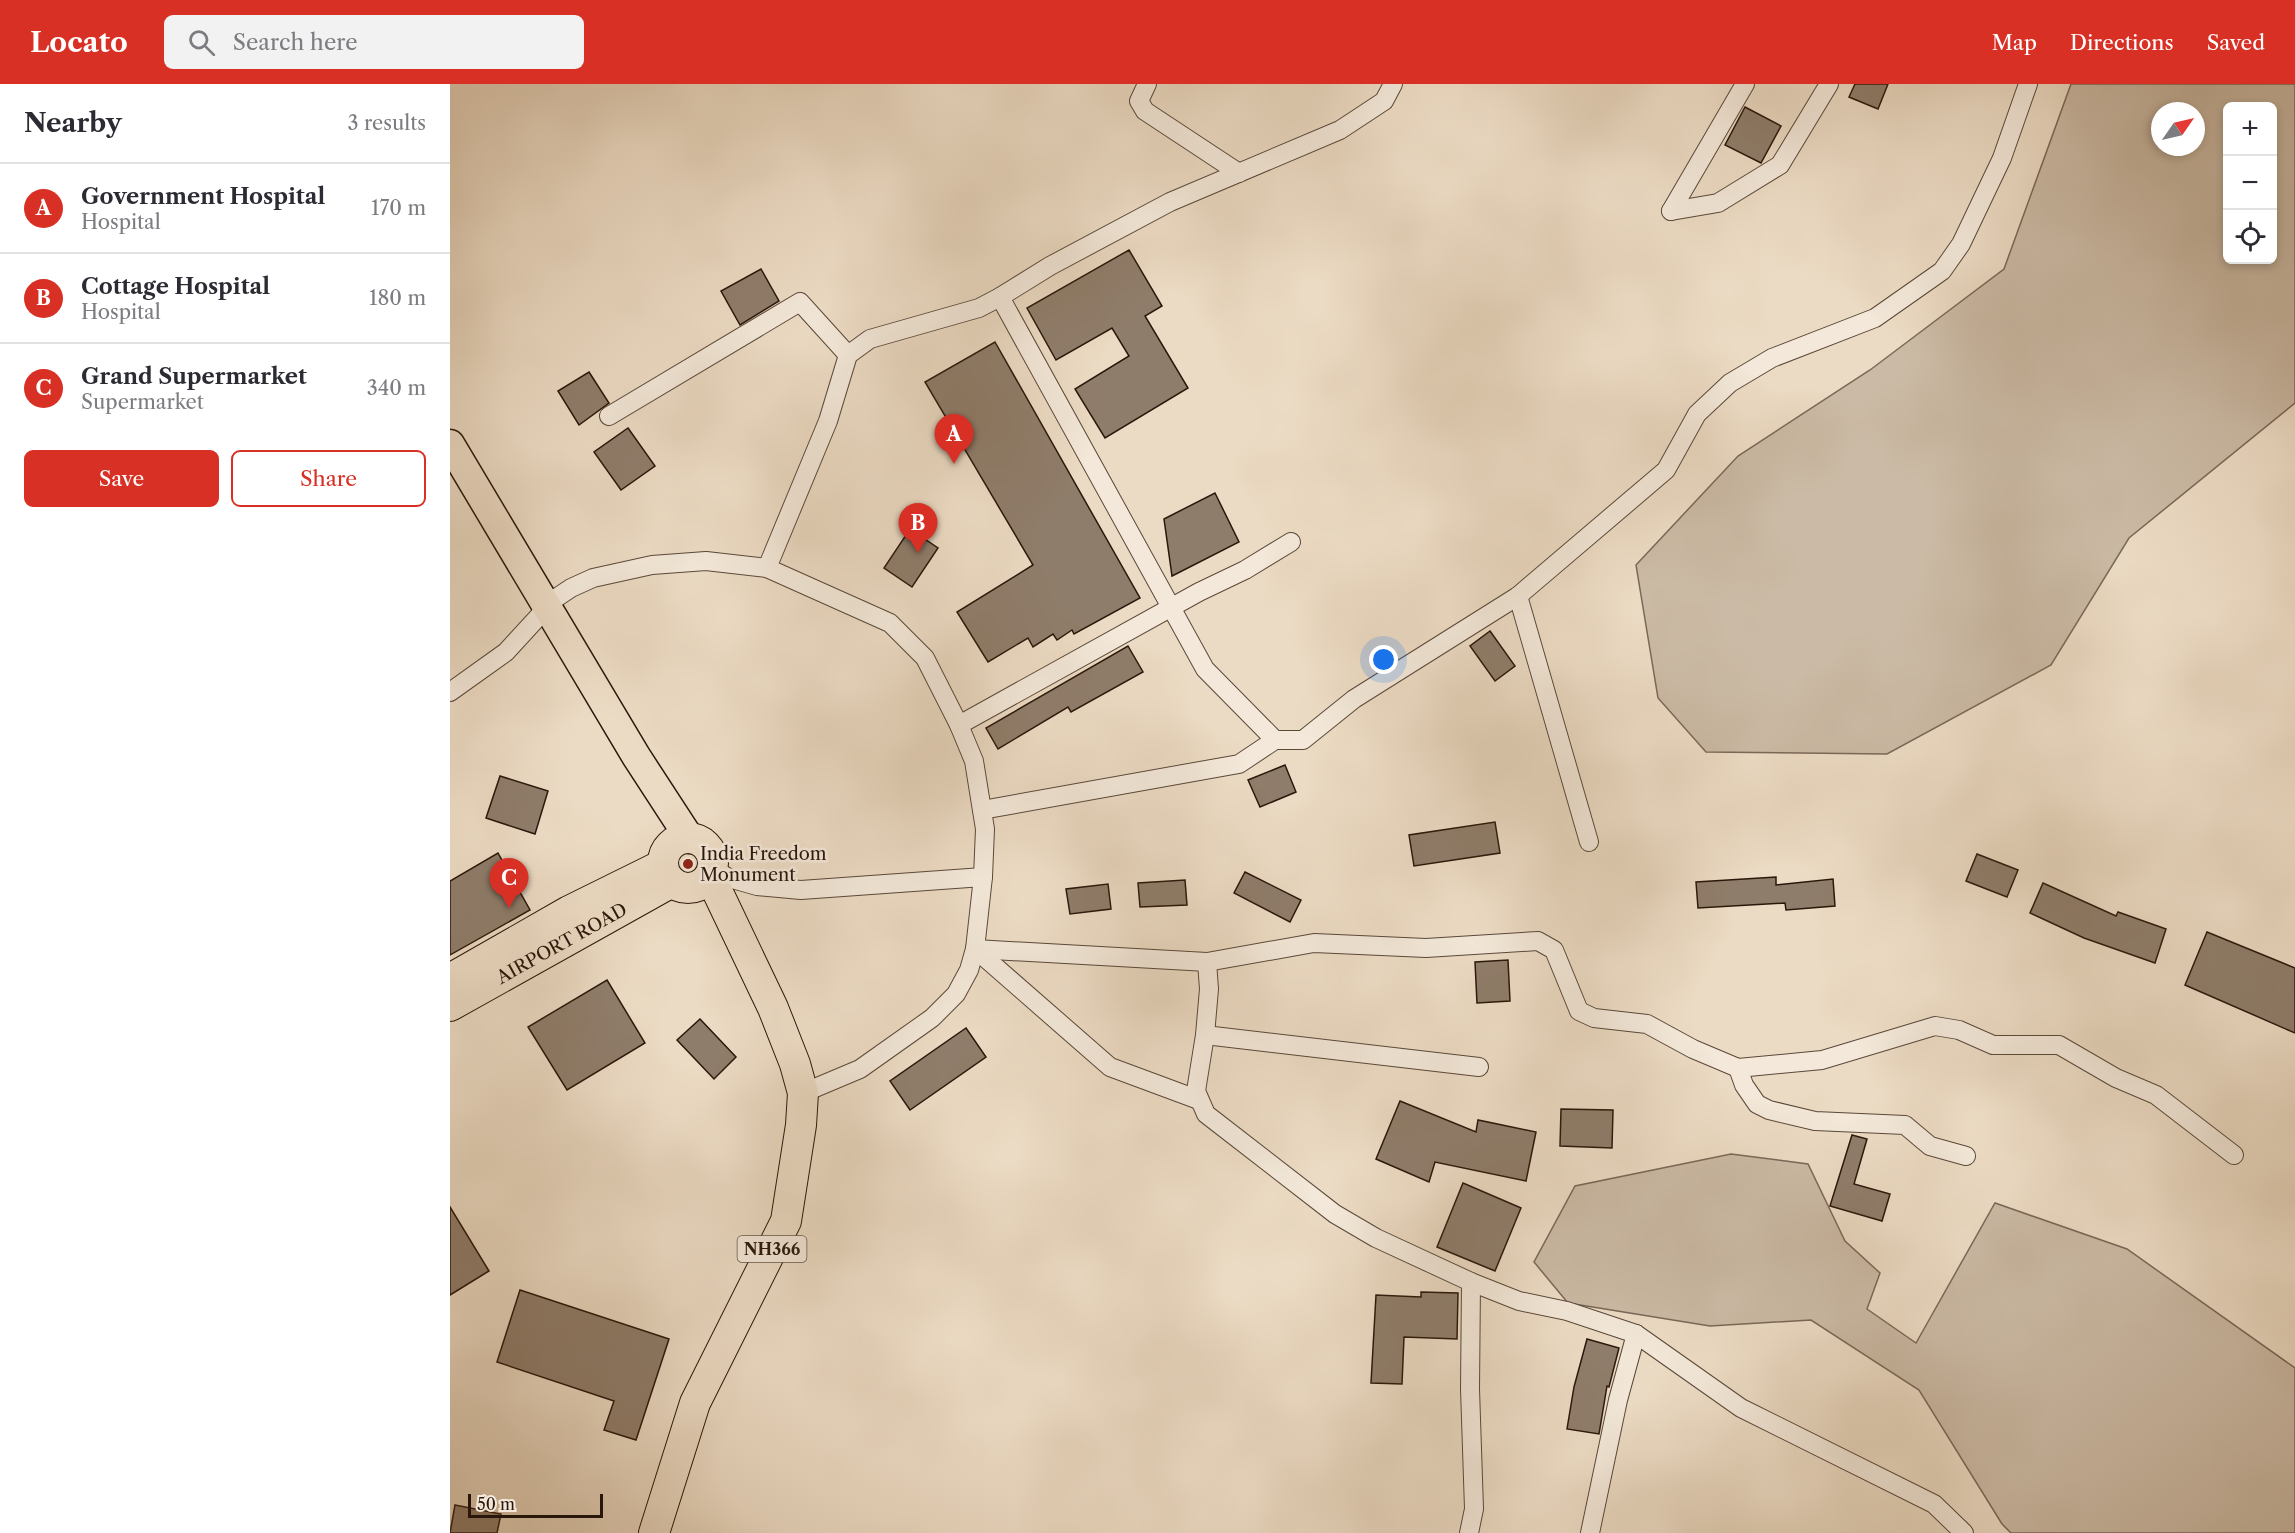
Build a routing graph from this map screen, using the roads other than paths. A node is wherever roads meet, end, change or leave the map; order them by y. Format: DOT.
graph roads {
  1 [pos="1147,84"];
  2 [pos="1393,84"];
  3 [pos="1745,84"];
  4 [pos="2028,84"];
  5 [pos="1827,85"];
  6 [pos="1239,173"];
  7 [pos="1000,297"];
  8 [pos="848,355"];
  9 [pos="609,416"];
  10 [pos="450,444"];
  11 [pos="1291,542"];
  12 [pos="767,568"];
  13 [pos="1518,596"];
  14 [pos="547,604"];
  15 [pos="1171,608"];
  16 [pos="450,692"];
  17 [pos="959,725"];
  18 [pos="1275,740"];
  19 [pos="982,810"];
  20 [pos="1589,842"];
  21 [pos="688,866"];
  22 [pos="983,877"];
  23 [pos="975,950"];
  24 [pos="1207,962"];
  25 [pos="450,979"];
  26 [pos="450,1006"];
  27 [pos="1205,1035"];
  28 [pos="1479,1067"];
  29 [pos="1738,1068"];
  30 [pos="803,1093"];
  31 [pos="1199,1100"];
  32 [pos="2234,1155"];
  33 [pos="1966,1156"];
  34 [pos="1471,1282"];
  35 [pos="1636,1334"];
  36 [pos="654,1533"];
  37 [pos="1469,1533"];
  38 [pos="1590,1533"];
  39 [pos="1964,1533"];
  1 -- 6 [label="street"];
  2 -- 6 [label="street"];
  3 -- 5 [label="street"];
  4 -- 13 [label="street"];
  6 -- 7 [label="street"];
  7 -- 8 [label="street"];
  7 -- 15 [label="street"];
  8 -- 9 [label="street"];
  8 -- 12 [label="street"];
  10 -- 14 [label="main road"];
  11 -- 15 [label="street"];
  12 -- 14 [label="street"];
  12 -- 17 [label="street"];
  13 -- 18 [label="street"];
  13 -- 20 [label="street"];
  14 -- 16 [label="street"];
  14 -- 21 [label="main road"];
  15 -- 17 [label="street"];
  15 -- 18 [label="street"];
  17 -- 19 [label="street"];
  18 -- 19 [label="street"];
  19 -- 22 [label="street"];
  21 -- 22 [label="street"];
  21 -- 25 [label="highway, AIRPORT ROAD"];
  21 -- 26 [label="highway, AIRPORT ROAD"];
  21 -- 30 [label="highway, NH366"];
  22 -- 23 [label="street"];
  23 -- 24 [label="street"];
  23 -- 30 [label="street"];
  23 -- 31 [label="street"];
  24 -- 27 [label="street"];
  24 -- 29 [label="street"];
  27 -- 28 [label="street"];
  27 -- 31 [label="street"];
  29 -- 32 [label="street"];
  29 -- 33 [label="street"];
  30 -- 36 [label="highway, NH366"];
  31 -- 34 [label="street"];
  34 -- 35 [label="street"];
  34 -- 37 [label="street"];
  35 -- 38 [label="street"];
  35 -- 39 [label="street"];
}
